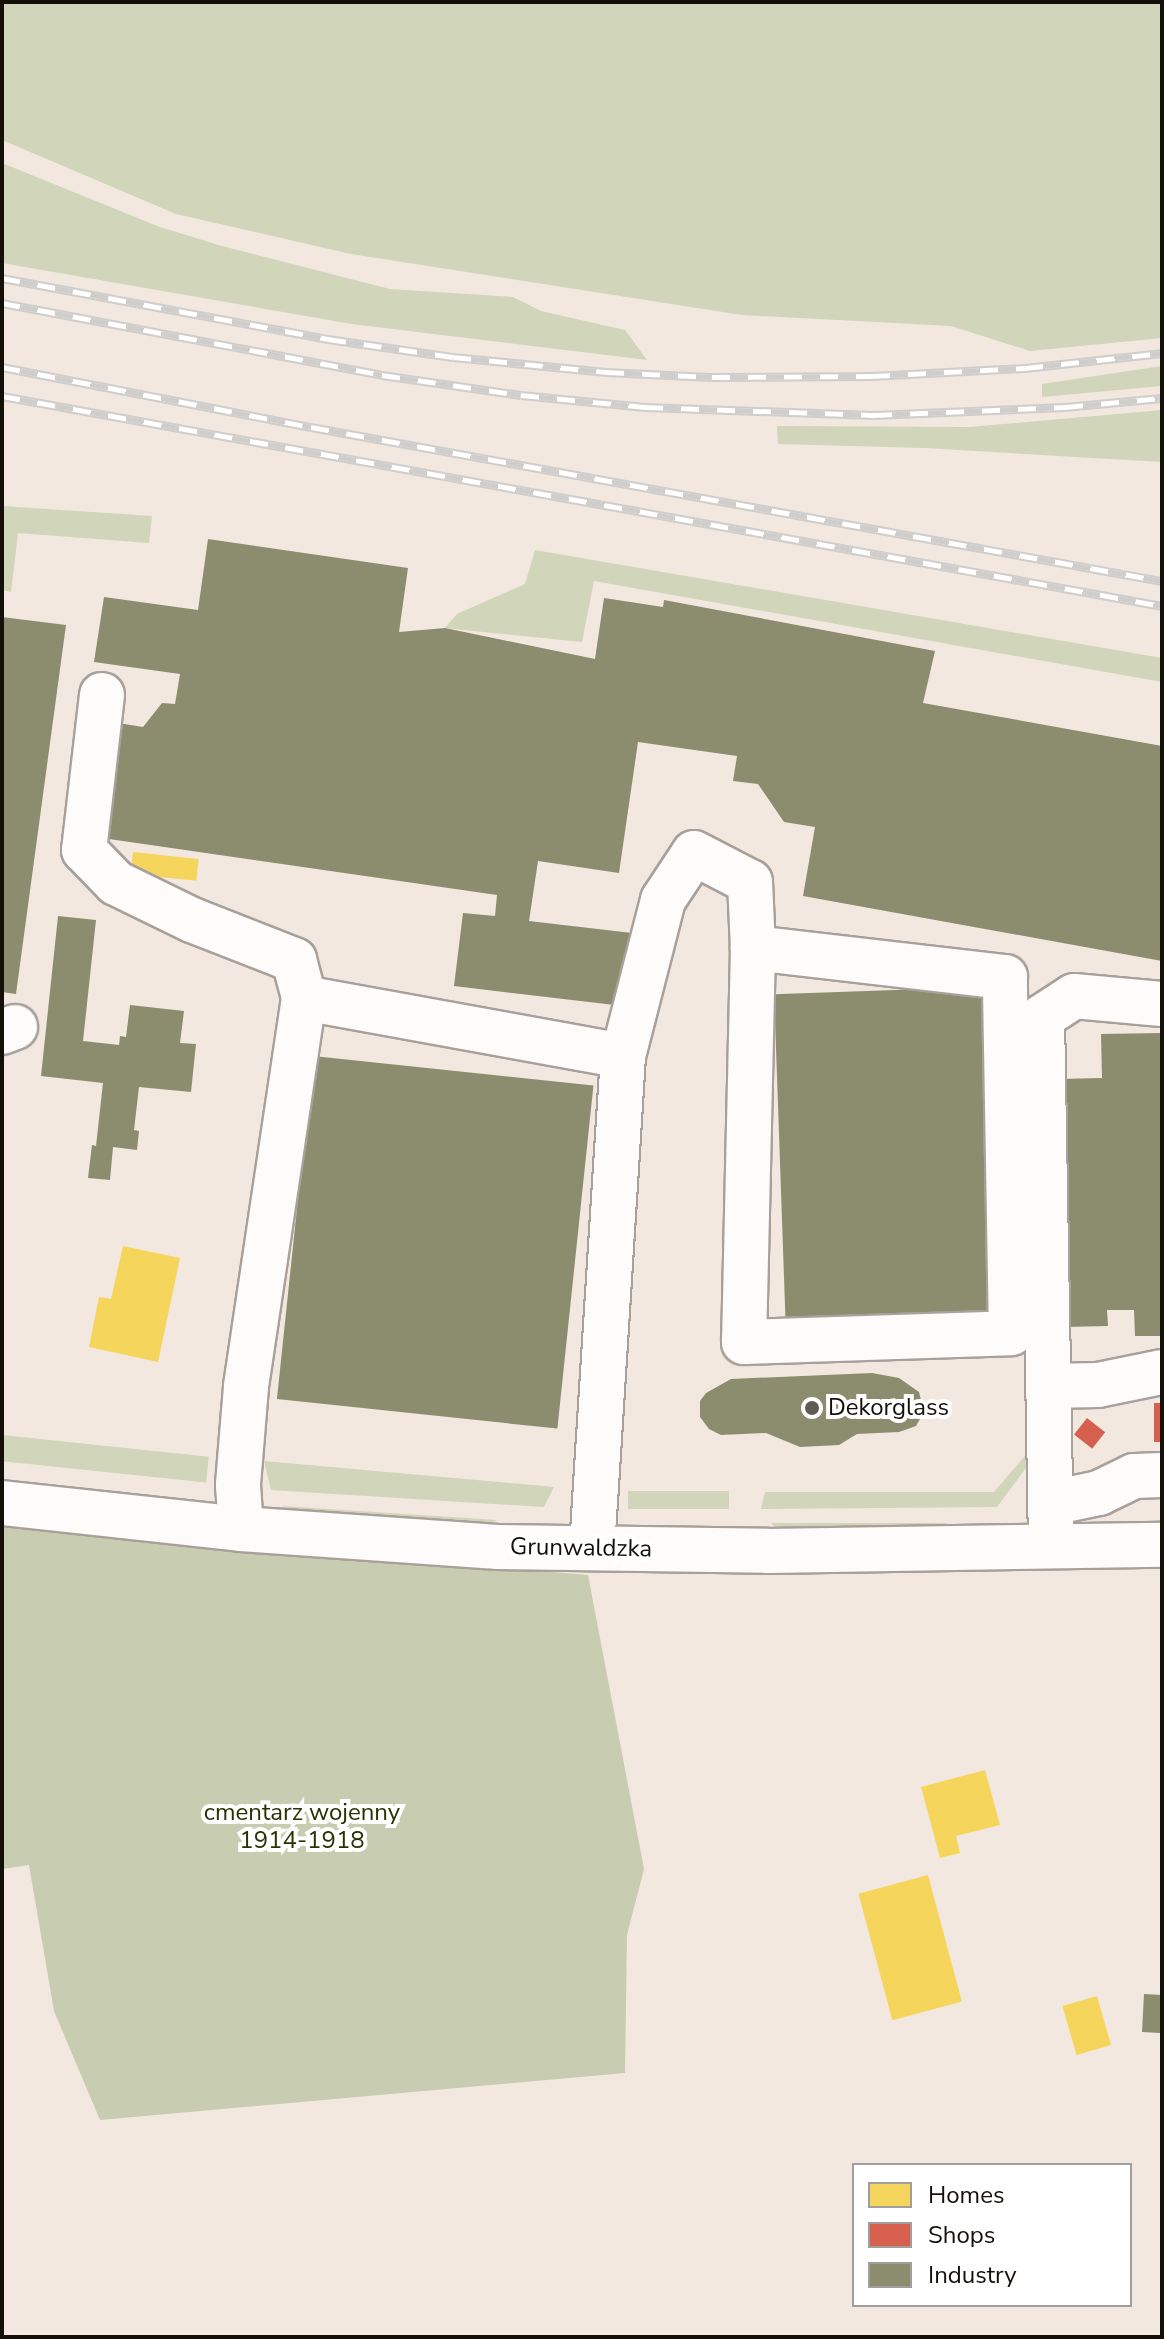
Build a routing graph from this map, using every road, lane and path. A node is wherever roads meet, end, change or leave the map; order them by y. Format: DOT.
graph roads {
  1 [pos="102,695"];
  2 [pos="753,948"];
  3 [pos="304,998"];
  4 [pos="1162,1004"];
  5 [pos="623,1056"];
  6 [pos="1162,1372"];
  7 [pos="1048,1386"];
  8 [pos="1162,1475"];
  9 [pos="2,1503"];
  10 [pos="1051,1503"];
  11 [pos="241,1529"];
  12 [pos="1162,1545"];
  13 [pos="1051,1546"];
  14 [pos="592,1548"];
  1 -- 3 [label="main road"];
  2 -- 2 [label="main road"];
  2 -- 5 [label="main road"];
  3 -- 5 [label="main road"];
  3 -- 11 [label="main road"];
  4 -- 7 [label="main road"];
  5 -- 14 [label="main road"];
  6 -- 7 [label="main road"];
  7 -- 10 [label="main road"];
  8 -- 10 [label="main road"];
  9 -- 11 [label="main road, Grunwaldzka"];
  10 -- 13 [label="main road"];
  11 -- 14 [label="main road, Grunwaldzka"];
  12 -- 13 [label="main road, Grunwaldzka"];
  13 -- 14 [label="main road, Grunwaldzka"];
}
